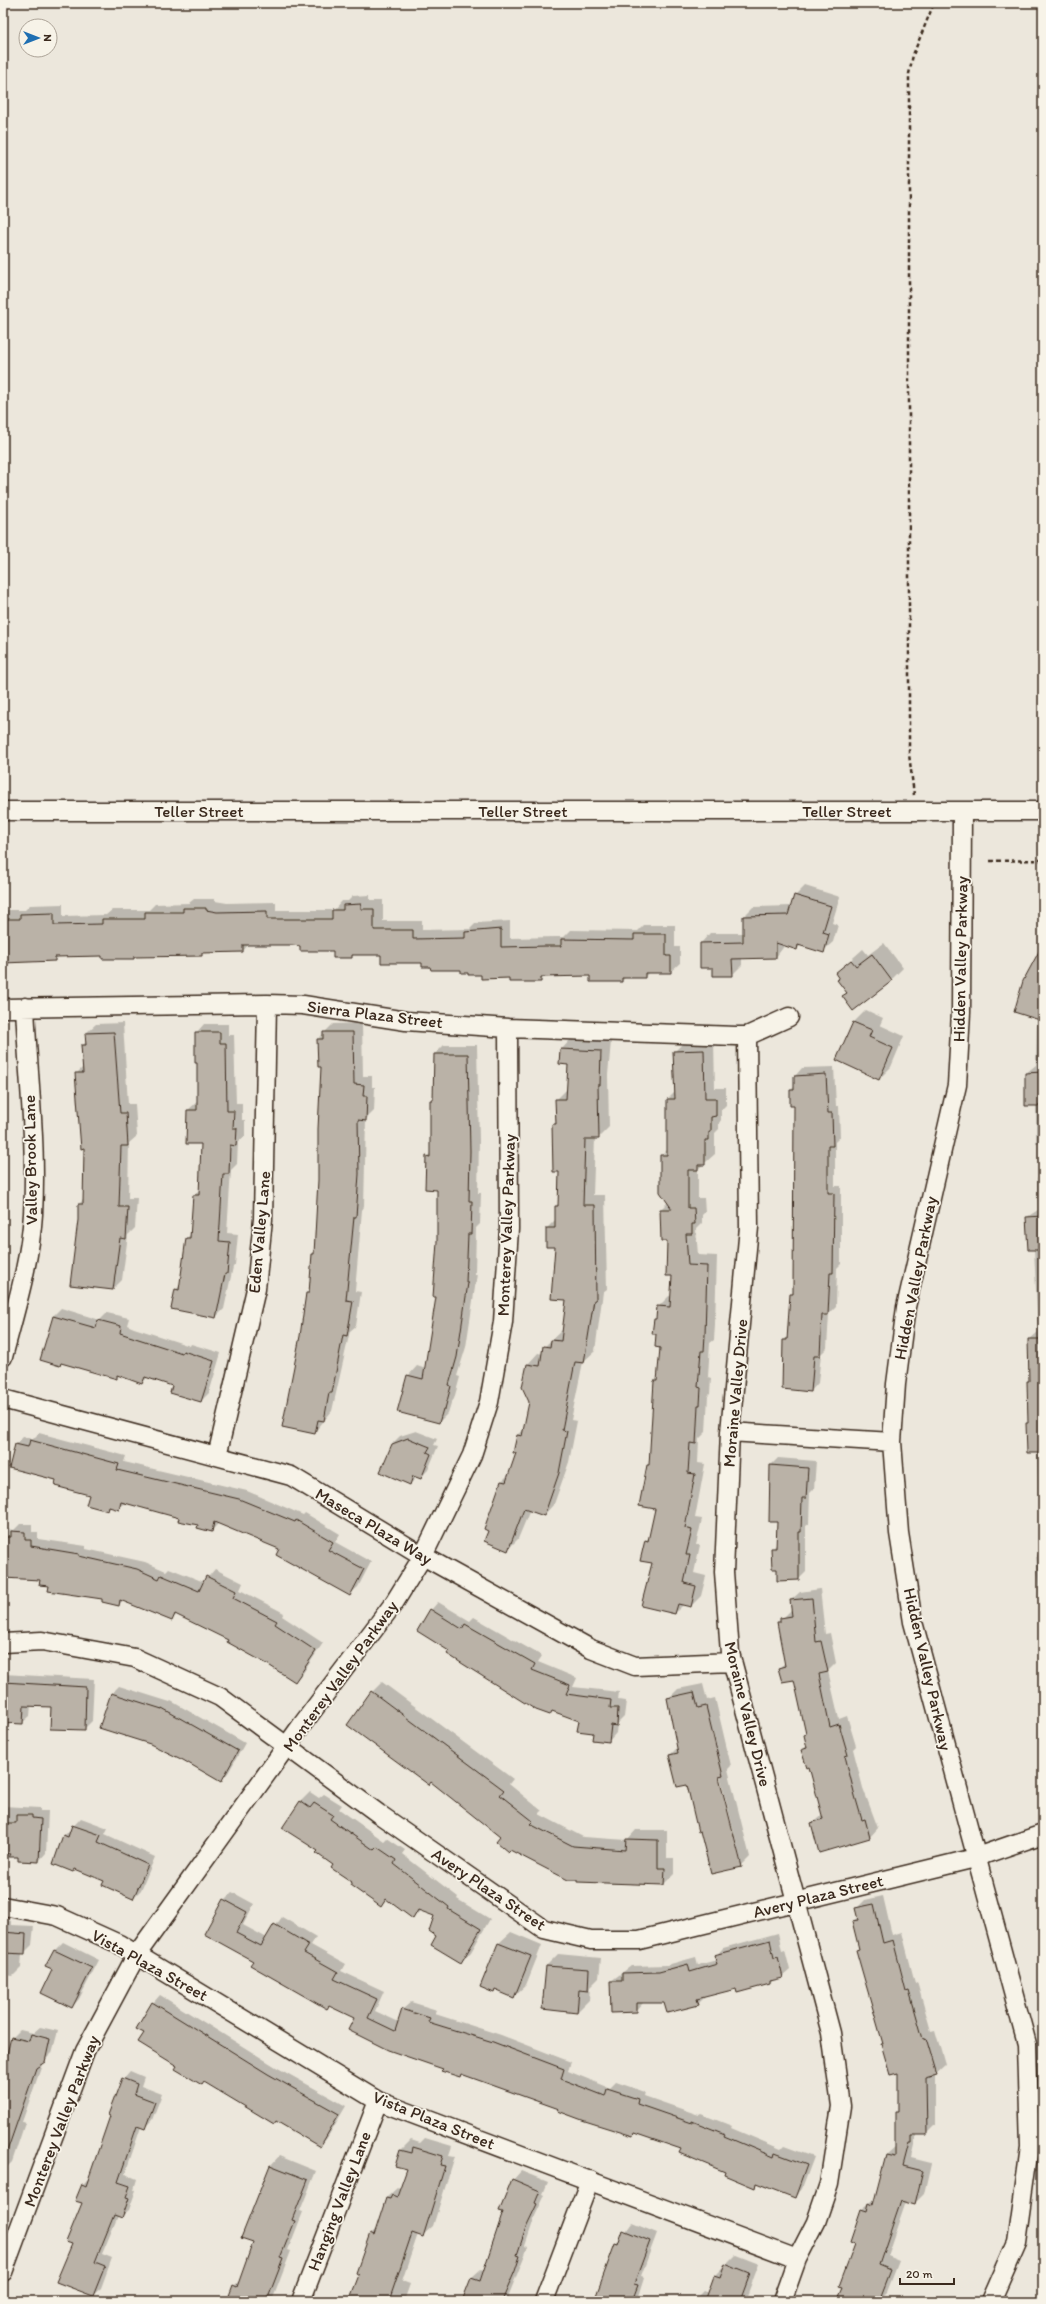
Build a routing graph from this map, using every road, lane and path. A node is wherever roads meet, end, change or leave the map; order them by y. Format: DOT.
graph roads {
  1 [pos="934,3"];
  2 [pos="3,811"];
  3 [pos="915,811"];
  4 [pos="962,811"];
  5 [pos="1043,812"];
  6 [pos="990,860"];
  7 [pos="1043,860"];
  8 [pos="267,1004"];
  9 [pos="3,1008"];
  10 [pos="25,1008"];
  11 [pos="789,1017"];
  12 [pos="508,1028"];
  13 [pos="747,1036"];
  14 [pos="3,1357"];
  15 [pos="3,1399"];
  16 [pos="730,1432"];
  17 [pos="892,1442"];
  18 [pos="217,1456"];
  19 [pos="423,1556"];
  20 [pos="3,1643"];
  21 [pos="732,1662"];
  22 [pos="288,1746"];
  23 [pos="1043,1834"];
  24 [pos="977,1856"];
  25 [pos="795,1900"];
  26 [pos="3,1906"];
  27 [pos="137,1954"];
  28 [pos="378,2101"];
  29 [pos="590,2180"];
  30 [pos="797,2259"];
  31 [pos="3,2272"];
  32 [pos="301,2301"];
  33 [pos="544,2301"];
  34 [pos="782,2301"];
  35 [pos="991,2301"];
  1 -- 3 [label="path"];
  2 -- 3 [label="street, Teller Street"];
  3 -- 4 [label="street, Teller Street"];
  4 -- 5 [label="street, Teller Street"];
  4 -- 17 [label="street, Hidden Valley Parkway"];
  6 -- 7 [label="path"];
  8 -- 10 [label="street, Sierra Plaza Street"];
  8 -- 12 [label="street, Sierra Plaza Street"];
  8 -- 18 [label="street, Eden Valley Lane"];
  9 -- 10 [label="street, Sierra Plaza Street"];
  10 -- 14 [label="street, Valley Brook Lane"];
  11 -- 13 [label="street"];
  12 -- 13 [label="street, Sierra Plaza Street"];
  12 -- 19 [label="street, Monterey Valley Parkway"];
  13 -- 16 [label="street, Moraine Valley Drive"];
  15 -- 18 [label="street, Maseca Plaza Way"];
  16 -- 17 [label="street"];
  16 -- 21 [label="street, Moraine Valley Drive"];
  17 -- 24 [label="street, Hidden Valley Parkway"];
  18 -- 19 [label="street, Maseca Plaza Way"];
  19 -- 21 [label="street, Maseca Plaza Way"];
  19 -- 22 [label="street, Monterey Valley Parkway"];
  20 -- 22 [label="street, Avery Plaza Street"];
  21 -- 25 [label="street, Moraine Valley Drive"];
  22 -- 25 [label="street, Avery Plaza Street"];
  22 -- 27 [label="street, Monterey Valley Parkway"];
  23 -- 24 [label="street, Avery Plaza Street"];
  24 -- 25 [label="street, Avery Plaza Street"];
  24 -- 35 [label="street, Hidden Valley Parkway"];
  25 -- 30 [label="street, Moraine Valley Drive"];
  26 -- 27 [label="street, Vista Plaza Street"];
  27 -- 28 [label="street, Vista Plaza Street"];
  27 -- 31 [label="street, Monterey Valley Parkway"];
  28 -- 29 [label="street, Vista Plaza Street"];
  28 -- 32 [label="street, Hanging Valley Lane"];
  29 -- 30 [label="street, Vista Plaza Street"];
  29 -- 33 [label="street"];
  30 -- 34 [label="street, Moraine Valley Drive"];
}
